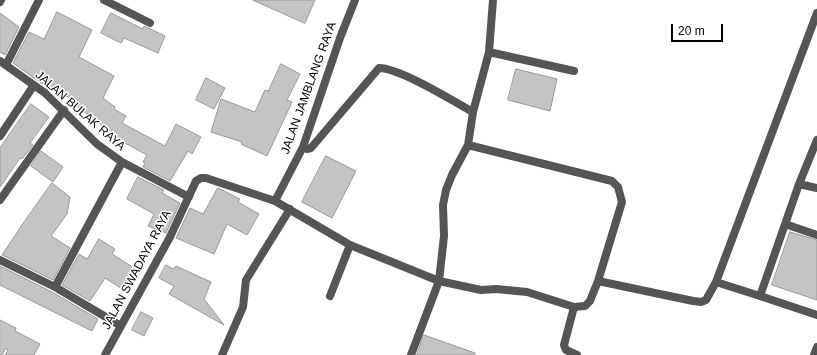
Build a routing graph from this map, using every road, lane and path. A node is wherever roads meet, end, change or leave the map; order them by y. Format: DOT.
graph roads {
  1 [pos="40,0"];
  2 [pos="104,0"];
  3 [pos="355,0"];
  4 [pos="493,0"];
  5 [pos="817,13"];
  6 [pos="150,23"];
  7 [pos="489,52"];
  8 [pos="3,63"];
  9 [pos="574,71"];
  10 [pos="34,85"];
  11 [pos="64,110"];
  12 [pos="473,112"];
  13 [pos="0,136"];
  14 [pos="817,140"];
  15 [pos="468,145"];
  16 [pos="303,148"];
  17 [pos="122,162"];
  18 [pos="799,184"];
  19 [pos="817,188"];
  20 [pos="190,197"];
  21 [pos="0,200"];
  22 [pos="275,201"];
  23 [pos="290,209"];
  24 [pos="785,224"];
  25 [pos="817,235"];
  26 [pos="350,245"];
  27 [pos="0,260"];
  28 [pos="598,281"];
  29 [pos="439,282"];
  30 [pos="716,282"];
  31 [pos="55,287"];
  32 [pos="330,296"];
  33 [pos="760,296"];
  34 [pos="574,307"];
  35 [pos="817,315"];
  36 [pos="121,326"];
  37 [pos="817,347"];
  38 [pos="105,355"];
  39 [pos="222,355"];
  40 [pos="411,355"];
  41 [pos="577,355"];
  42 [pos="814,355"];
  1 -- 8 [label="street"];
  2 -- 6 [label="street"];
  3 -- 16 [label="street, JALAN JAMBLANG RAYA"];
  4 -- 7 [label="street"];
  5 -- 30 [label="street"];
  7 -- 9 [label="street"];
  7 -- 12 [label="street"];
  8 -- 10 [label="street, JALAN BULAK RAYA"];
  10 -- 11 [label="street, JALAN BULAK RAYA"];
  10 -- 13 [label="street"];
  11 -- 17 [label="street, JALAN BULAK RAYA"];
  11 -- 21 [label="street"];
  12 -- 15 [label="street"];
  12 -- 16 [label="street"];
  14 -- 18 [label="street"];
  15 -- 28 [label="street"];
  15 -- 29 [label="street"];
  16 -- 22 [label="street, JALAN JAMBLANG RAYA"];
  17 -- 20 [label="street, JALAN BULAK RAYA"];
  17 -- 31 [label="street"];
  18 -- 19 [label="street"];
  18 -- 24 [label="street"];
  20 -- 22 [label="street"];
  20 -- 36 [label="street, JALAN SWADAYA RAYA"];
  22 -- 23 [label="street"];
  23 -- 26 [label="street"];
  23 -- 39 [label="street"];
  24 -- 25 [label="street"];
  24 -- 33 [label="street"];
  26 -- 29 [label="street"];
  26 -- 32 [label="street"];
  27 -- 31 [label="street"];
  28 -- 30 [label="street"];
  28 -- 34 [label="street"];
  29 -- 34 [label="street"];
  29 -- 40 [label="street"];
  30 -- 33 [label="street"];
  31 -- 36 [label="street"];
  33 -- 35 [label="street"];
  34 -- 41 [label="street"];
  36 -- 38 [label="street, JALAN SWADAYA RAYA"];
  37 -- 42 [label="street"];
}
